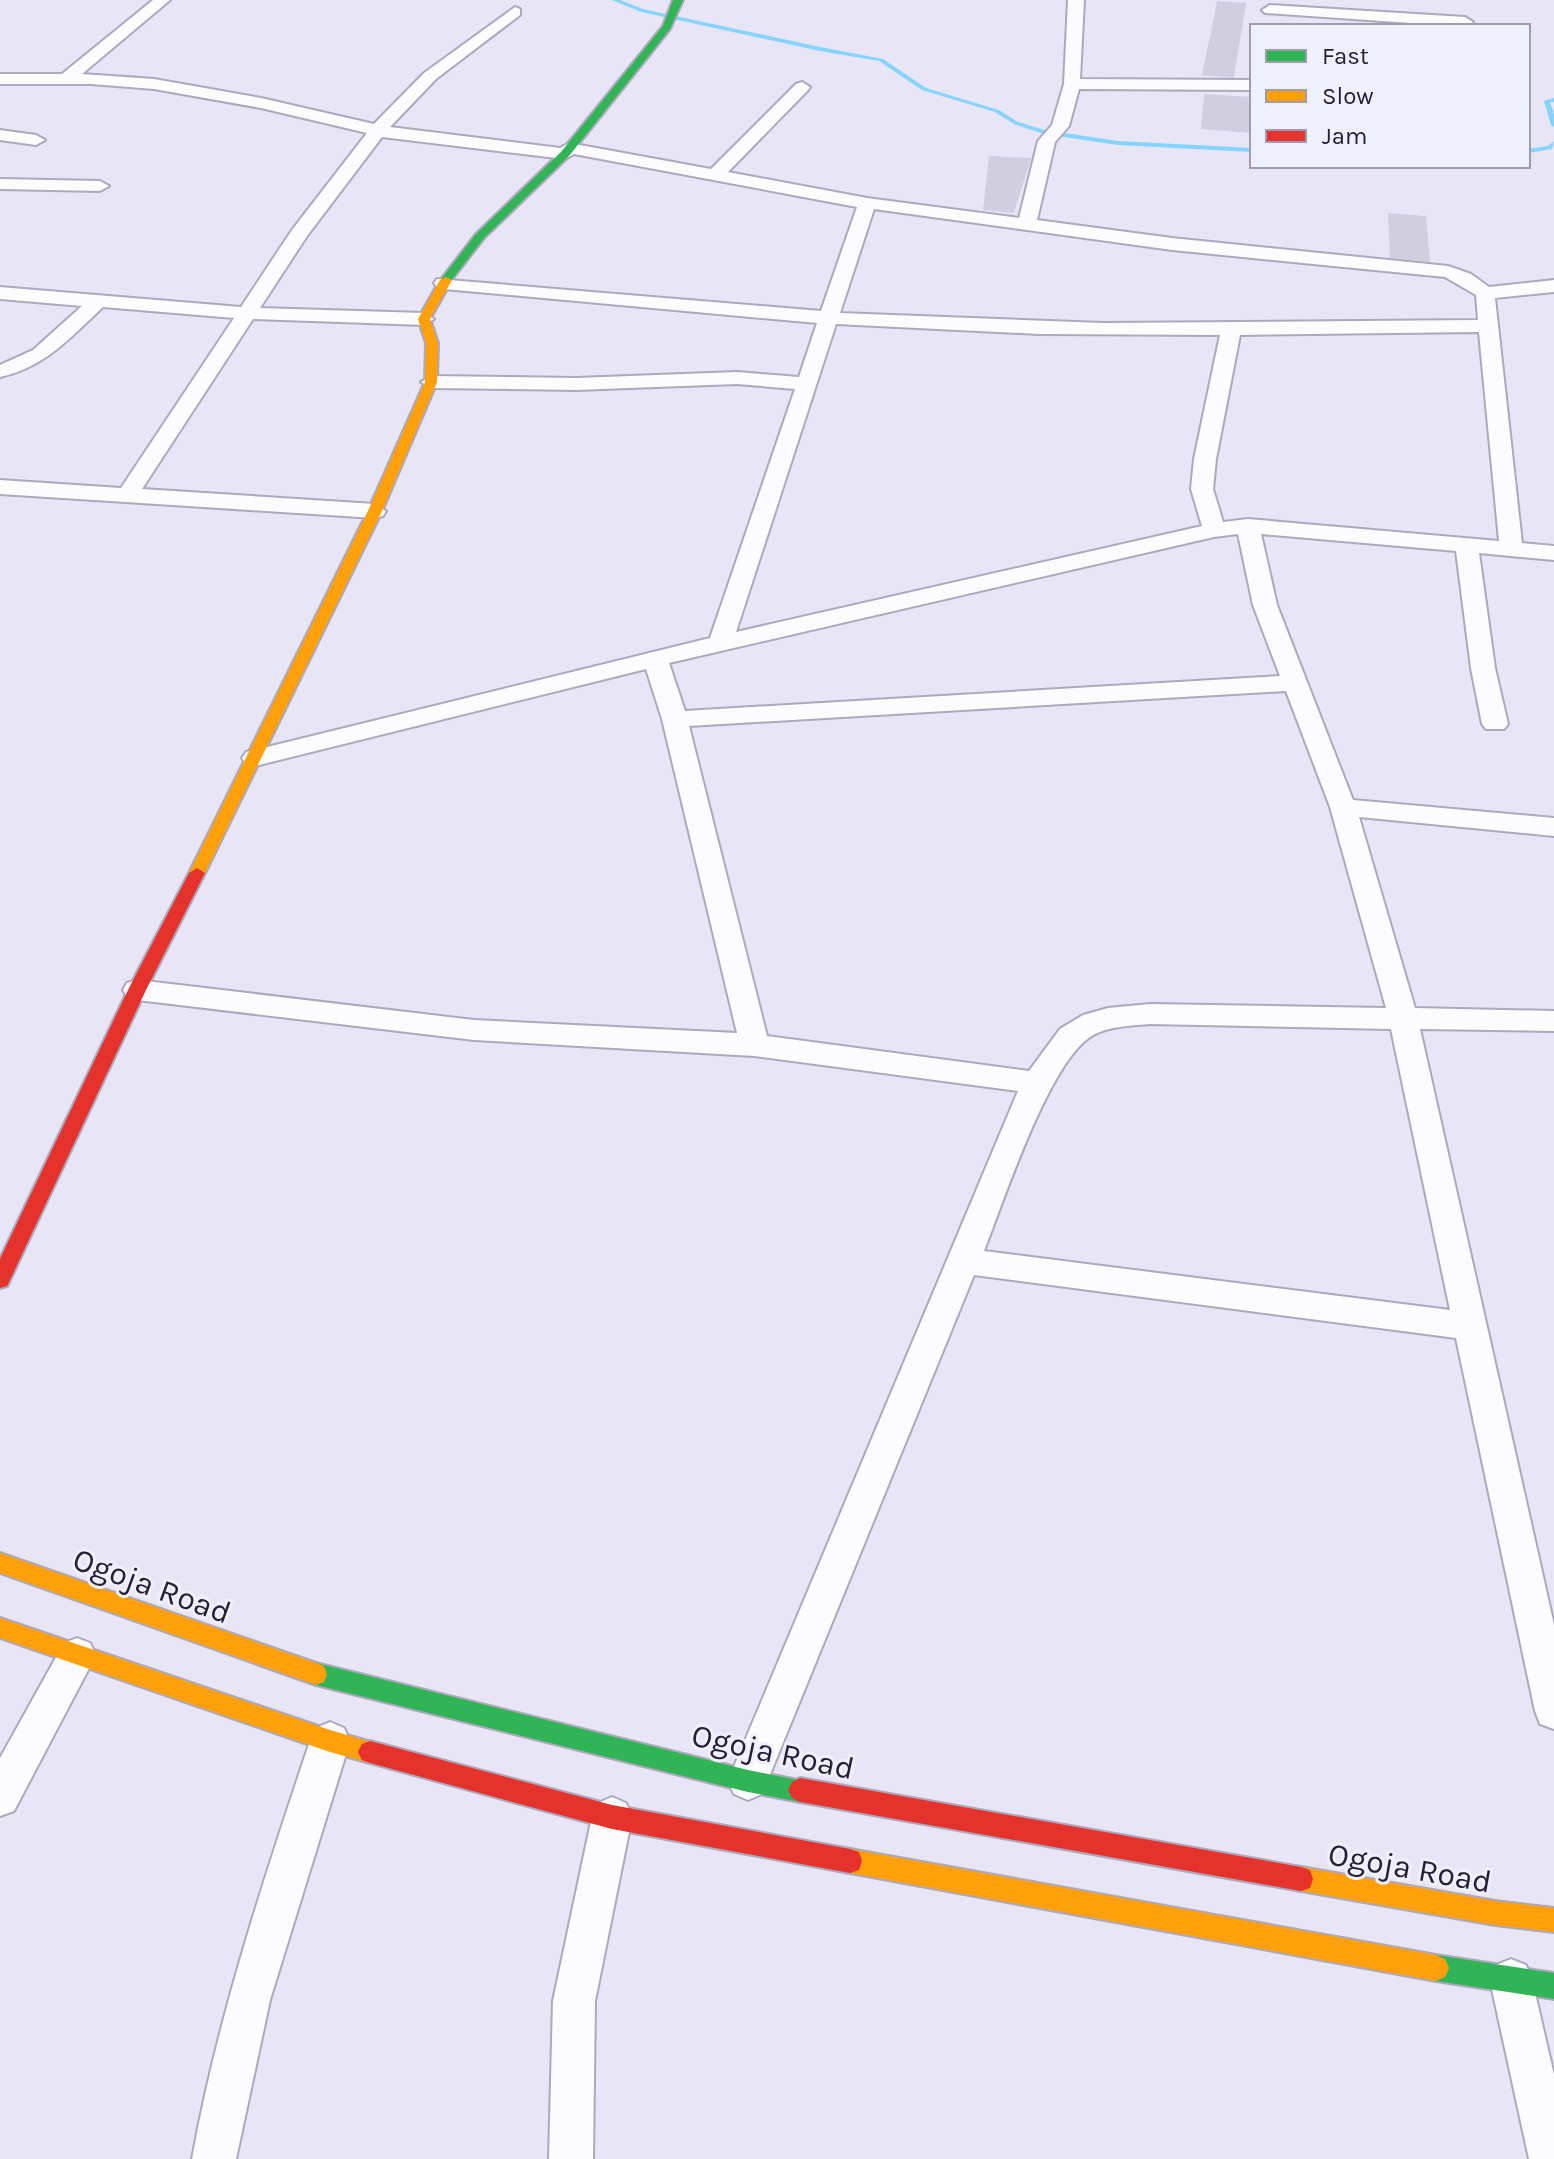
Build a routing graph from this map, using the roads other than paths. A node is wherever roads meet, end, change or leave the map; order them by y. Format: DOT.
graph roads {
  1 [pos="162,0"];
  2 [pos="1076,0"];
  3 [pos="1458,0"];
  4 [pos="676,3"];
  5 [pos="515,12"];
  6 [pos="1270,12"];
  7 [pos="1465,24"];
  8 [pos="0,79"];
  9 [pos="66,79"];
  10 [pos="1072,84"];
  11 [pos="1250,85"];
  12 [pos="802,87"];
  13 [pos="377,131"];
  14 [pos="0,135"];
  15 [pos="36,140"];
  16 [pos="567,151"];
  17 [pos="715,175"];
  18 [pos="0,184"];
  19 [pos="100,186"];
  20 [pos="867,203"];
  21 [pos="1027,224"];
  22 [pos="444,283"];
  23 [pos="1554,286"];
  24 [pos="0,293"];
  25 [pos="1485,293"];
  26 [pos="97,302"];
  27 [pos="245,313"];
  28 [pos="831,317"];
  29 [pos="424,319"];
  30 [pos="1489,326"];
  31 [pos="1231,330"];
  32 [pos="0,371"];
  33 [pos="431,382"];
  34 [pos="808,384"];
  35 [pos="0,487"];
  36 [pos="127,495"];
  37 [pos="375,511"];
  38 [pos="1248,526"];
  39 [pos="1214,530"];
  40 [pos="1466,544"];
  41 [pos="1511,548"];
  42 [pos="1554,553"];
  43 [pos="720,643"];
  44 [pos="656,661"];
  45 [pos="1295,683"];
  46 [pos="675,719"];
  47 [pos="1495,724"];
  48 [pos="255,758"];
  49 [pos="1343,807"];
  50 [pos="1554,827"];
  51 [pos="137,990"];
  52 [pos="1403,1017"];
  53 [pos="1554,1021"];
  54 [pos="754,1045"];
  55 [pos="1037,1083"];
  56 [pos="963,1261"];
  57 [pos="0,1280"];
  58 [pos="1470,1326"];
  59 [pos="0,1563"];
  60 [pos="0,1628"];
  61 [pos="77,1655"];
  62 [pos="1554,1711"];
  63 [pos="330,1741"];
  64 [pos="748,1781"];
  65 [pos="0,1797"];
  66 [pos="612,1817"];
  67 [pos="1554,1920"];
  68 [pos="1511,1980"];
  69 [pos="1554,1986"];
  70 [pos="214,2159"];
  71 [pos="571,2159"];
  72 [pos="1551,2159"];
  1 -- 9 [label="street"];
  2 -- 10 [label="street"];
  3 -- 7 [label="street"];
  4 -- 16 [label="street"];
  5 -- 13 [label="street"];
  6 -- 7 [label="street"];
  8 -- 9 [label="street"];
  9 -- 13 [label="street"];
  10 -- 11 [label="street"];
  10 -- 21 [label="street"];
  12 -- 17 [label="street"];
  13 -- 16 [label="street"];
  13 -- 27 [label="street"];
  14 -- 15 [label="street"];
  16 -- 17 [label="street"];
  16 -- 22 [label="street"];
  17 -- 20 [label="street"];
  18 -- 19 [label="street"];
  20 -- 21 [label="street"];
  20 -- 28 [label="street"];
  21 -- 25 [label="street"];
  22 -- 28 [label="street"];
  22 -- 29 [label="street"];
  23 -- 25 [label="street"];
  24 -- 26 [label="street"];
  25 -- 30 [label="street"];
  26 -- 27 [label="street"];
  26 -- 32 [label="street"];
  27 -- 29 [label="street"];
  27 -- 36 [label="street"];
  28 -- 31 [label="street"];
  28 -- 34 [label="street"];
  29 -- 33 [label="street"];
  30 -- 31 [label="street"];
  30 -- 41 [label="street"];
  31 -- 39 [label="street"];
  33 -- 34 [label="street"];
  33 -- 37 [label="street"];
  34 -- 43 [label="street"];
  35 -- 36 [label="street"];
  36 -- 37 [label="street"];
  37 -- 48 [label="street"];
  38 -- 39 [label="street"];
  38 -- 40 [label="street"];
  38 -- 45 [label="street"];
  39 -- 43 [label="street"];
  40 -- 41 [label="street"];
  40 -- 47 [label="street"];
  41 -- 42 [label="street"];
  43 -- 44 [label="street"];
  44 -- 46 [label="street"];
  44 -- 48 [label="street"];
  45 -- 46 [label="street"];
  45 -- 49 [label="street"];
  46 -- 54 [label="street"];
  48 -- 51 [label="street"];
  49 -- 50 [label="street"];
  49 -- 52 [label="street"];
  51 -- 54 [label="street"];
  51 -- 57 [label="street"];
  52 -- 53 [label="street"];
  52 -- 55 [label="street"];
  52 -- 58 [label="street"];
  54 -- 55 [label="street"];
  55 -- 56 [label="street"];
  56 -- 58 [label="street"];
  56 -- 64 [label="street"];
  58 -- 62 [label="street"];
  59 -- 64 [label="street, Ogoja Road"];
  60 -- 61 [label="street"];
  61 -- 63 [label="street"];
  61 -- 65 [label="street"];
  63 -- 66 [label="street"];
  63 -- 70 [label="street"];
  64 -- 67 [label="street, Ogoja Road"];
  66 -- 68 [label="street"];
  66 -- 71 [label="street"];
  68 -- 69 [label="street"];
  68 -- 72 [label="street"];
}
